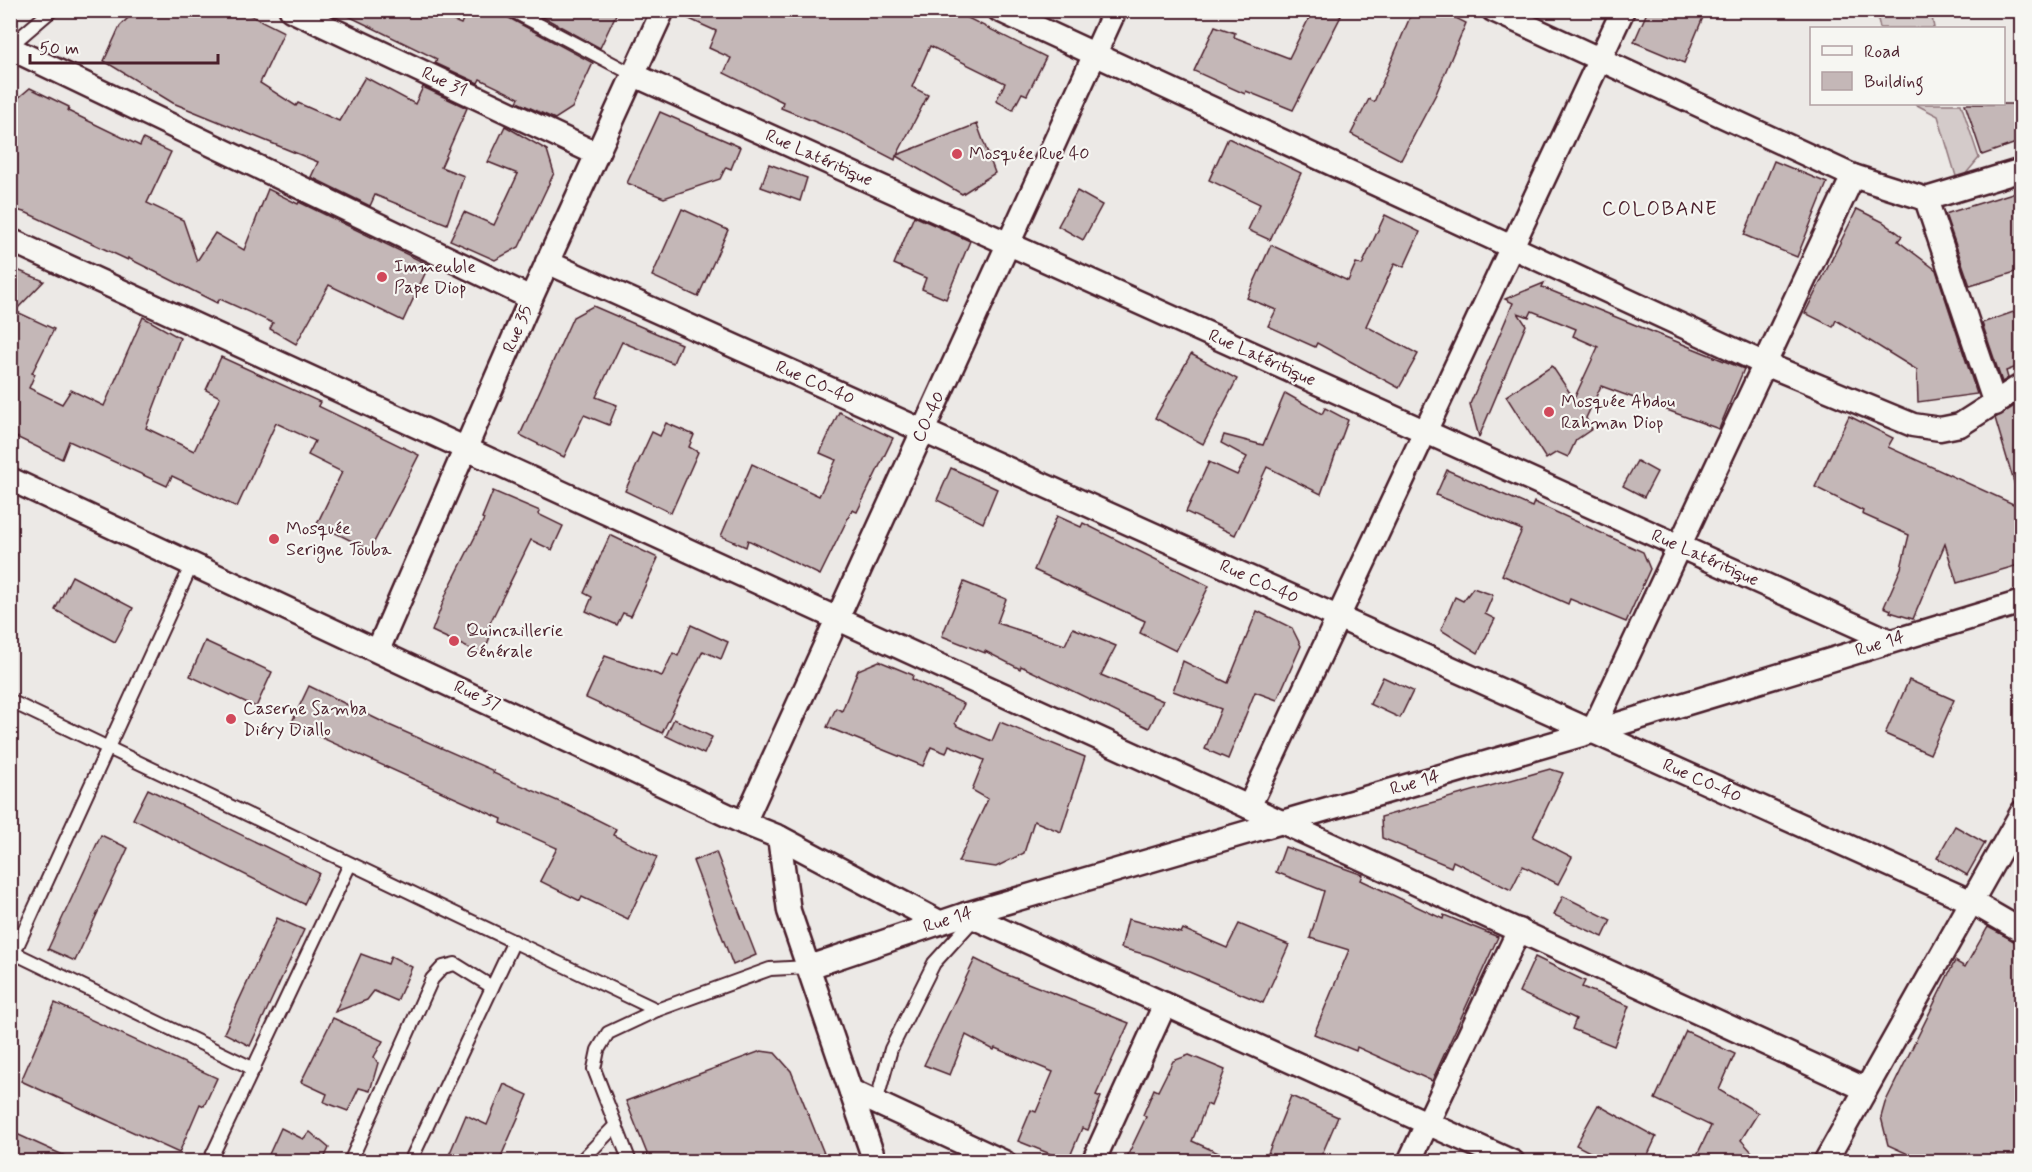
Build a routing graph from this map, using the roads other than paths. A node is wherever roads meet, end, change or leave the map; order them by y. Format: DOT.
graph roads {
  1 [pos="52,10"];
  2 [pos="291,10"];
  3 [pos="511,10"];
  4 [pos="663,10"];
  5 [pos="999,10"];
  6 [pos="1115,10"];
  7 [pos="1493,10"];
  8 [pos="1623,10"];
  9 [pos="10,47"];
  10 [pos="1095,55"];
  11 [pos="1600,60"];
  12 [pos="634,75"];
  13 [pos="597,154"];
  14 [pos="2022,170"];
  15 [pos="1853,176"];
  16 [pos="1926,200"];
  17 [pos="10,240"];
  18 [pos="1008,244"];
  19 [pos="1512,247"];
  20 [pos="547,262"];
  21 [pos="531,298"];
  22 [pos="1765,364"];
  23 [pos="2022,385"];
  24 [pos="1995,404"];
  25 [pos="923,431"];
  26 [pos="1425,432"];
  27 [pos="467,448"];
  28 [pos="10,479"];
  29 [pos="1679,546"];
  30 [pos="192,564"];
  31 [pos="2022,602"];
  32 [pos="837,618"];
  33 [pos="1338,618"];
  34 [pos="1890,641"];
  35 [pos="378,650"];
  36 [pos="10,701"];
  37 [pos="1592,732"];
  38 [pos="108,747"];
  39 [pos="1250,807"];
  40 [pos="2022,812"];
  41 [pos="1281,822"];
  42 [pos="744,823"];
  43 [pos="779,837"];
  44 [pos="350,864"];
  45 [pos="1970,901"];
  46 [pos="970,916"];
  47 [pos="939,922"];
  48 [pos="1519,930"];
  49 [pos="2022,931"];
  50 [pos="514,941"];
  51 [pos="12,952"];
  52 [pos="809,967"];
  53 [pos="492,987"];
  54 [pos="1165,1004"];
  55 [pos="657,1010"];
  56 [pos="254,1069"];
  57 [pos="1864,1089"];
  58 [pos="851,1091"];
  59 [pos="876,1103"];
  60 [pos="1427,1123"];
  61 [pos="616,1125"];
  62 [pos="209,1161"];
  63 [pos="350,1161"];
  64 [pos="410,1161"];
  65 [pos="580,1161"];
  66 [pos="630,1161"];
  67 [pos="875,1161"];
  68 [pos="1004,1161"];
  69 [pos="1093,1161"];
  70 [pos="1409,1161"];
  71 [pos="1513,1161"];
  72 [pos="1825,1161"];
  1 -- 9 [label="lane"];
  2 -- 13 [label="street, Rue 31"];
  3 -- 12 [label="lane"];
  4 -- 12 [label="street, Rue 35"];
  5 -- 10 [label="street"];
  6 -- 10 [label="street, CO-40"];
  7 -- 11 [label="street"];
  8 -- 11 [label="street"];
  9 -- 21 [label="street"];
  10 -- 18 [label="street, CO-40"];
  10 -- 19 [label="street"];
  11 -- 15 [label="street"];
  11 -- 19 [label="street"];
  12 -- 13 [label="street, Rue 35"];
  12 -- 18 [label="street, Rue Latéritique"];
  13 -- 20 [label="street, Rue 35"];
  14 -- 16 [label="street"];
  15 -- 16 [label="street"];
  15 -- 22 [label="street"];
  16 -- 24 [label="street"];
  17 -- 27 [label="street"];
  18 -- 25 [label="street, CO-40"];
  18 -- 26 [label="street, Rue Latéritique"];
  19 -- 22 [label="street"];
  19 -- 26 [label="street"];
  20 -- 21 [label="street, Rue 35"];
  20 -- 25 [label="street, Rue CO-40 / CO-40"];
  21 -- 27 [label="street, Rue 35"];
  22 -- 24 [label="street"];
  22 -- 29 [label="street"];
  23 -- 24 [label="street"];
  25 -- 32 [label="street, CO-40"];
  25 -- 33 [label="street, Rue CO-40 / CO-40"];
  26 -- 29 [label="street, Rue Latéritique"];
  26 -- 33 [label="street"];
  27 -- 32 [label="street"];
  27 -- 35 [label="street, Rue 35"];
  28 -- 30 [label="street, Rue 37"];
  29 -- 34 [label="street, Rue Latéritique"];
  29 -- 37 [label="street"];
  30 -- 35 [label="street, Rue 37"];
  30 -- 38 [label="lane"];
  31 -- 34 [label="street, Rue 14"];
  32 -- 39 [label="street"];
  32 -- 42 [label="street, CO-40"];
  33 -- 37 [label="street, Rue CO-40 / CO-40"];
  33 -- 39 [label="street"];
  34 -- 37 [label="street, Rue 14"];
  35 -- 42 [label="street, Rue 37"];
  36 -- 38 [label="lane"];
  37 -- 41 [label="street, Rue 14"];
  37 -- 45 [label="street, Rue CO-40 / CO-40"];
  38 -- 44 [label="lane"];
  38 -- 51 [label="lane"];
  39 -- 41 [label="street"];
  40 -- 45 [label="street"];
  41 -- 46 [label="street, Rue 14"];
  41 -- 48 [label="street"];
  42 -- 43 [label="street, Rue 37"];
  43 -- 47 [label="street, Rue 37"];
  43 -- 52 [label="street"];
  44 -- 50 [label="lane"];
  44 -- 56 [label="lane"];
  45 -- 49 [label="street, Rue CO-40"];
  45 -- 57 [label="street"];
  46 -- 47 [label="street, Rue 14"];
  46 -- 54 [label="street"];
  46 -- 59 [label="lane"];
  47 -- 52 [label="street, Rue 14"];
  48 -- 57 [label="street"];
  48 -- 60 [label="street"];
  50 -- 53 [label="lane"];
  50 -- 55 [label="lane"];
  51 -- 56 [label="lane"];
  52 -- 55 [label="lane"];
  52 -- 58 [label="street"];
  53 -- 63 [label="lane"];
  53 -- 64 [label="lane"];
  54 -- 60 [label="street"];
  54 -- 69 [label="street"];
  55 -- 61 [label="lane"];
  56 -- 62 [label="lane"];
  57 -- 72 [label="street"];
  58 -- 59 [label="street"];
  58 -- 67 [label="street"];
  59 -- 68 [label="street"];
  60 -- 70 [label="street"];
  60 -- 71 [label="street"];
  61 -- 65 [label="lane"];
  61 -- 66 [label="lane"];
}
